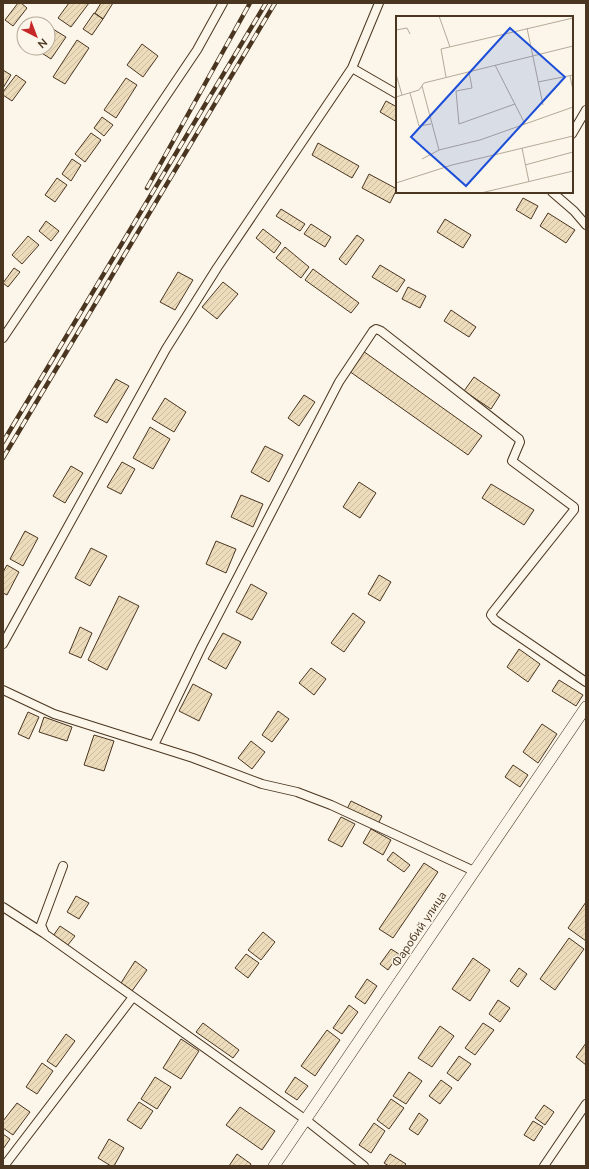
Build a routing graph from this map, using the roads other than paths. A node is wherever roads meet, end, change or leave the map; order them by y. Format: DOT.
graph roads {
  1 [pos="223,3"];
  2 [pos="379,3"];
  3 [pos="352,68"];
  4 [pos="396,93"];
  5 [pos="586,110"];
  6 [pos="573,132"];
  7 [pos="553,193"];
  8 [pos="586,224"];
  9 [pos="3,338"];
  10 [pos="3,644"];
  11 [pos="586,682"];
  12 [pos="3,690"];
  13 [pos="586,707"];
  14 [pos="154,745"];
  15 [pos="63,866"];
  16 [pos="474,871"];
  17 [pos="3,907"];
  18 [pos="45,934"];
  19 [pos="133,997"];
  20 [pos="586,1104"];
  21 [pos="306,1120"];
  22 [pos="4,1166"];
  23 [pos="274,1166"];
  24 [pos="364,1166"];
  25 [pos="544,1166"];
  1 -- 9 [label="street"];
  2 -- 3 [label="street"];
  3 -- 4 [label="street"];
  3 -- 10 [label="street"];
  5 -- 6 [label="street"];
  7 -- 8 [label="street"];
  11 -- 14 [label="street"];
  12 -- 14 [label="street"];
  13 -- 16 [label="street, Фаробий улица"];
  14 -- 16 [label="street"];
  15 -- 18 [label="street"];
  16 -- 21 [label="street, Фаробий улица"];
  17 -- 18 [label="street"];
  18 -- 19 [label="street"];
  19 -- 21 [label="street"];
  19 -- 22 [label="street"];
  20 -- 25 [label="street"];
  21 -- 23 [label="street, Фаробий улица"];
  21 -- 24 [label="street"];
}
